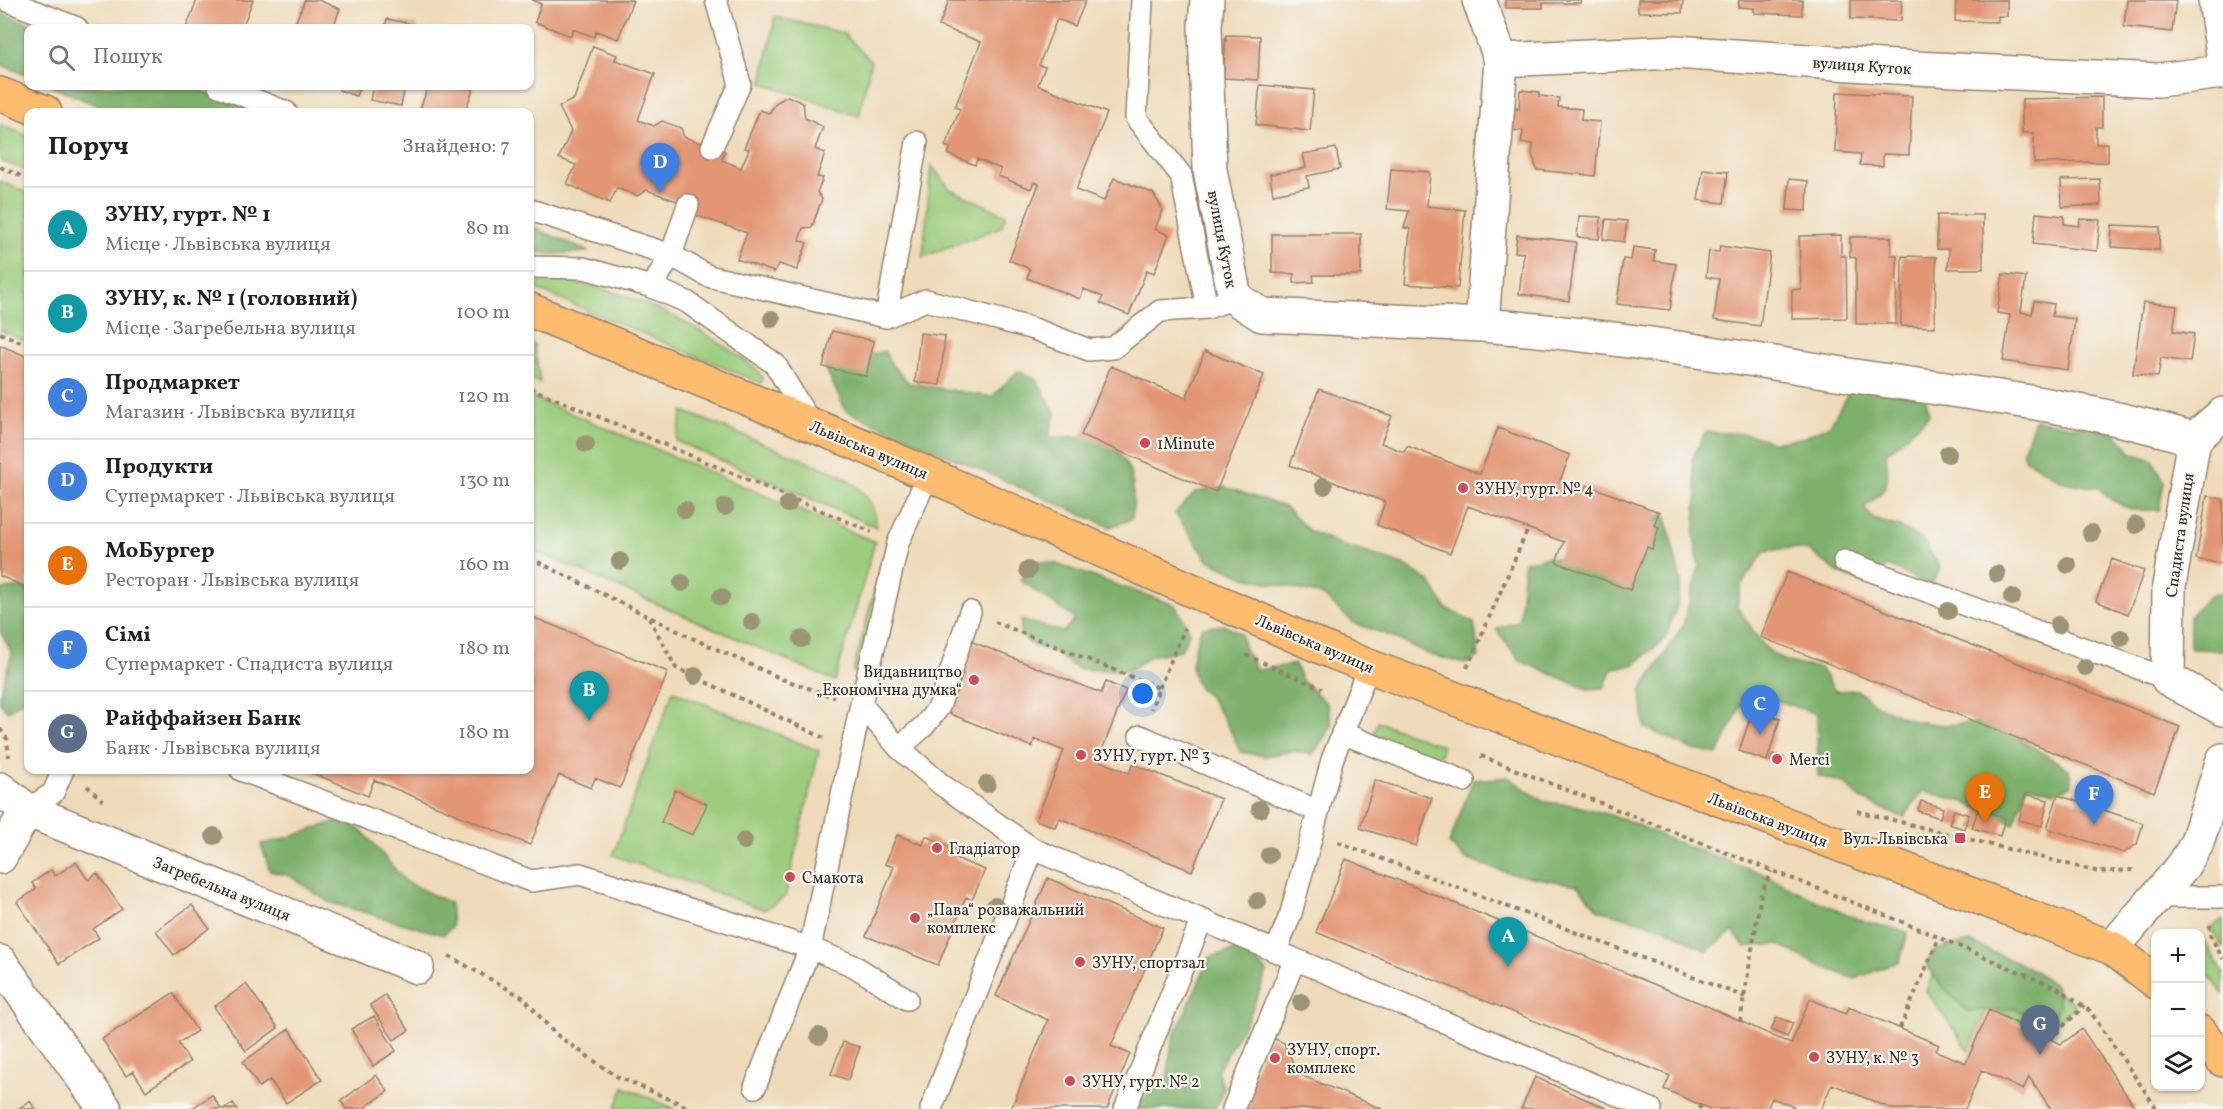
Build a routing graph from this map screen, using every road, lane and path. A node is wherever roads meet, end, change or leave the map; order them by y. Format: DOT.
graph roads {
  1 [pos="6,0"];
  2 [pos="716,0"];
  3 [pos="1142,0"];
  4 [pos="1207,0"];
  5 [pos="1479,0"];
  6 [pos="2215,0"];
  7 [pos="67,24"];
  8 [pos="2223,54"];
  9 [pos="1502,60"];
  10 [pos="2223,72"];
  11 [pos="229,90"];
  12 [pos="0,94"];
  13 [pos="35,108"];
  14 [pos="276,108"];
  15 [pos="917,142"];
  16 [pos="712,147"];
  17 [pos="0,167"];
  18 [pos="24,177"];
  19 [pos="688,204"];
  20 [pos="534,211"];
  21 [pos="671,255"];
  22 [pos="534,267"];
  23 [pos="652,287"];
  24 [pos="1221,303"];
  25 [pos="534,312"];
  26 [pos="886,317"];
  27 [pos="1482,325"];
  28 [pos="0,333"];
  29 [pos="24,343"];
  30 [pos="534,390"];
  31 [pos="2223,414"];
  32 [pos="811,425"];
  33 [pos="2194,439"];
  34 [pos="928,475"];
  35 [pos="1528,529"];
  36 [pos="898,543"];
  37 [pos="534,560"];
  38 [pos="1844,561"];
  39 [pos="970,612"];
  40 [pos="648,616"];
  41 [pos="1185,628"];
  42 [pos="1369,666"];
  43 [pos="1463,676"];
  44 [pos="1133,677"];
  45 [pos="2168,679"];
  46 [pos="1159,688"];
  47 [pos="861,704"];
  48 [pos="2223,709"];
  49 [pos="0,729"];
  50 [pos="1342,733"];
  51 [pos="1140,736"];
  52 [pos="899,748"];
  53 [pos="852,751"];
  54 [pos="2223,760"];
  55 [pos="1494,761"];
  56 [pos="61,774"];
  57 [pos="252,774"];
  58 [pos="5,776"];
  59 [pos="1464,781"];
  60 [pos="27,810"];
  61 [pos="1318,811"];
  62 [pos="1312,832"];
  63 [pos="1960,838"];
  64 [pos="1034,849"];
  65 [pos="0,857"];
  66 [pos="2184,866"];
  67 [pos="1772,871"];
  68 [pos="2156,897"];
  69 [pos="2223,897"];
  70 [pos="1205,921"];
  71 [pos="1939,938"];
  72 [pos="810,948"];
  73 [pos="2112,948"];
  74 [pos="1284,954"];
  75 [pos="0,962"];
  76 [pos="417,967"];
  77 [pos="2151,978"];
  78 [pos="1745,997"];
  79 [pos="908,999"];
  80 [pos="2084,1006"];
  81 [pos="1740,1022"];
  82 [pos="1900,1028"];
  83 [pos="2204,1037"];
  84 [pos="2050,1039"];
  85 [pos="2223,1060"];
  86 [pos="616,1076"];
  87 [pos="755,1087"];
  88 [pos="105,1109"];
  89 [pos="692,1109"];
  90 [pos="931,1109"];
  91 [pos="1125,1109"];
  92 [pos="1233,1109"];
  93 [pos="1651,1109"];
  94 [pos="2157,1109"];
  1 -- 7 [label="lane"];
  2 -- 16 [label="lane"];
  3 -- 24 [label="lane"];
  4 -- 24 [label="street, вулиця Куток"];
  5 -- 9 [label="street"];
  6 -- 8 [label="street"];
  9 -- 10 [label="street, вулиця Куток"];
  9 -- 27 [label="street"];
  11 -- 14 [label="lane"];
  12 -- 13 [label="main road"];
  15 -- 26 [label="lane"];
  17 -- 18 [label="path"];
  19 -- 21 [label="lane"];
  20 -- 21 [label="lane"];
  21 -- 23 [label="lane"];
  21 -- 26 [label="lane"];
  22 -- 23 [label="lane"];
  23 -- 32 [label="lane"];
  24 -- 26 [label="lane"];
  24 -- 27 [label="street, вулиця Куток"];
  25 -- 32 [label="main road, Львівська вулиця"];
  27 -- 33 [label="street, вулиця Куток"];
  28 -- 29 [label="path"];
  30 -- 36 [label="path"];
  31 -- 33 [label="street"];
  32 -- 34 [label="main road, Львівська вулиця"];
  33 -- 45 [label="street, Спадиста вулиця"];
  34 -- 36 [label="lane"];
  34 -- 42 [label="main road, Львівська вулиця"];
  35 -- 43 [label="path"];
  36 -- 47 [label="lane"];
  37 -- 40 [label="path"];
  38 -- 45 [label="lane"];
  39 -- 44 [label="path"];
  39 -- 52 [label="lane"];
  40 -- 47 [label="path"];
  40 -- 53 [label="path"];
  41 -- 46 [label="path"];
  42 -- 50 [label="lane"];
  42 -- 73 [label="main road, Львівська вулиця"];
  45 -- 48 [label="street"];
  47 -- 52 [label="lane"];
  47 -- 53 [label="lane"];
  49 -- 58 [label="path"];
  50 -- 59 [label="lane"];
  50 -- 61 [label="lane"];
  51 -- 61 [label="lane"];
  52 -- 64 [label="lane"];
  53 -- 72 [label="lane"];
  54 -- 66 [label="street"];
  55 -- 67 [label="path"];
  56 -- 60 [label="lane"];
  57 -- 72 [label="lane"];
  58 -- 60 [label="street, Загребельна вулиця"];
  60 -- 65 [label="street"];
  60 -- 76 [label="street, Загребельна вулиця"];
  61 -- 62 [label="lane"];
  62 -- 74 [label="lane"];
  62 -- 78 [label="path"];
  63 -- 66 [label="path"];
  64 -- 70 [label="lane"];
  64 -- 90 [label="lane"];
  66 -- 68 [label="street"];
  67 -- 71 [label="path"];
  67 -- 78 [label="path"];
  68 -- 69 [label="lane"];
  68 -- 73 [label="street"];
  70 -- 74 [label="lane"];
  70 -- 91 [label="lane"];
  71 -- 80 [label="path"];
  71 -- 82 [label="path"];
  72 -- 79 [label="lane"];
  72 -- 87 [label="lane"];
  73 -- 77 [label="main road, Львівська вулиця"];
  74 -- 92 [label="lane"];
  74 -- 93 [label="lane"];
  75 -- 88 [label="street"];
  78 -- 81 [label="path"];
  80 -- 84 [label="path"];
  80 -- 94 [label="path"];
  83 -- 85 [label="main road"];
  86 -- 89 [label="path"];
}
